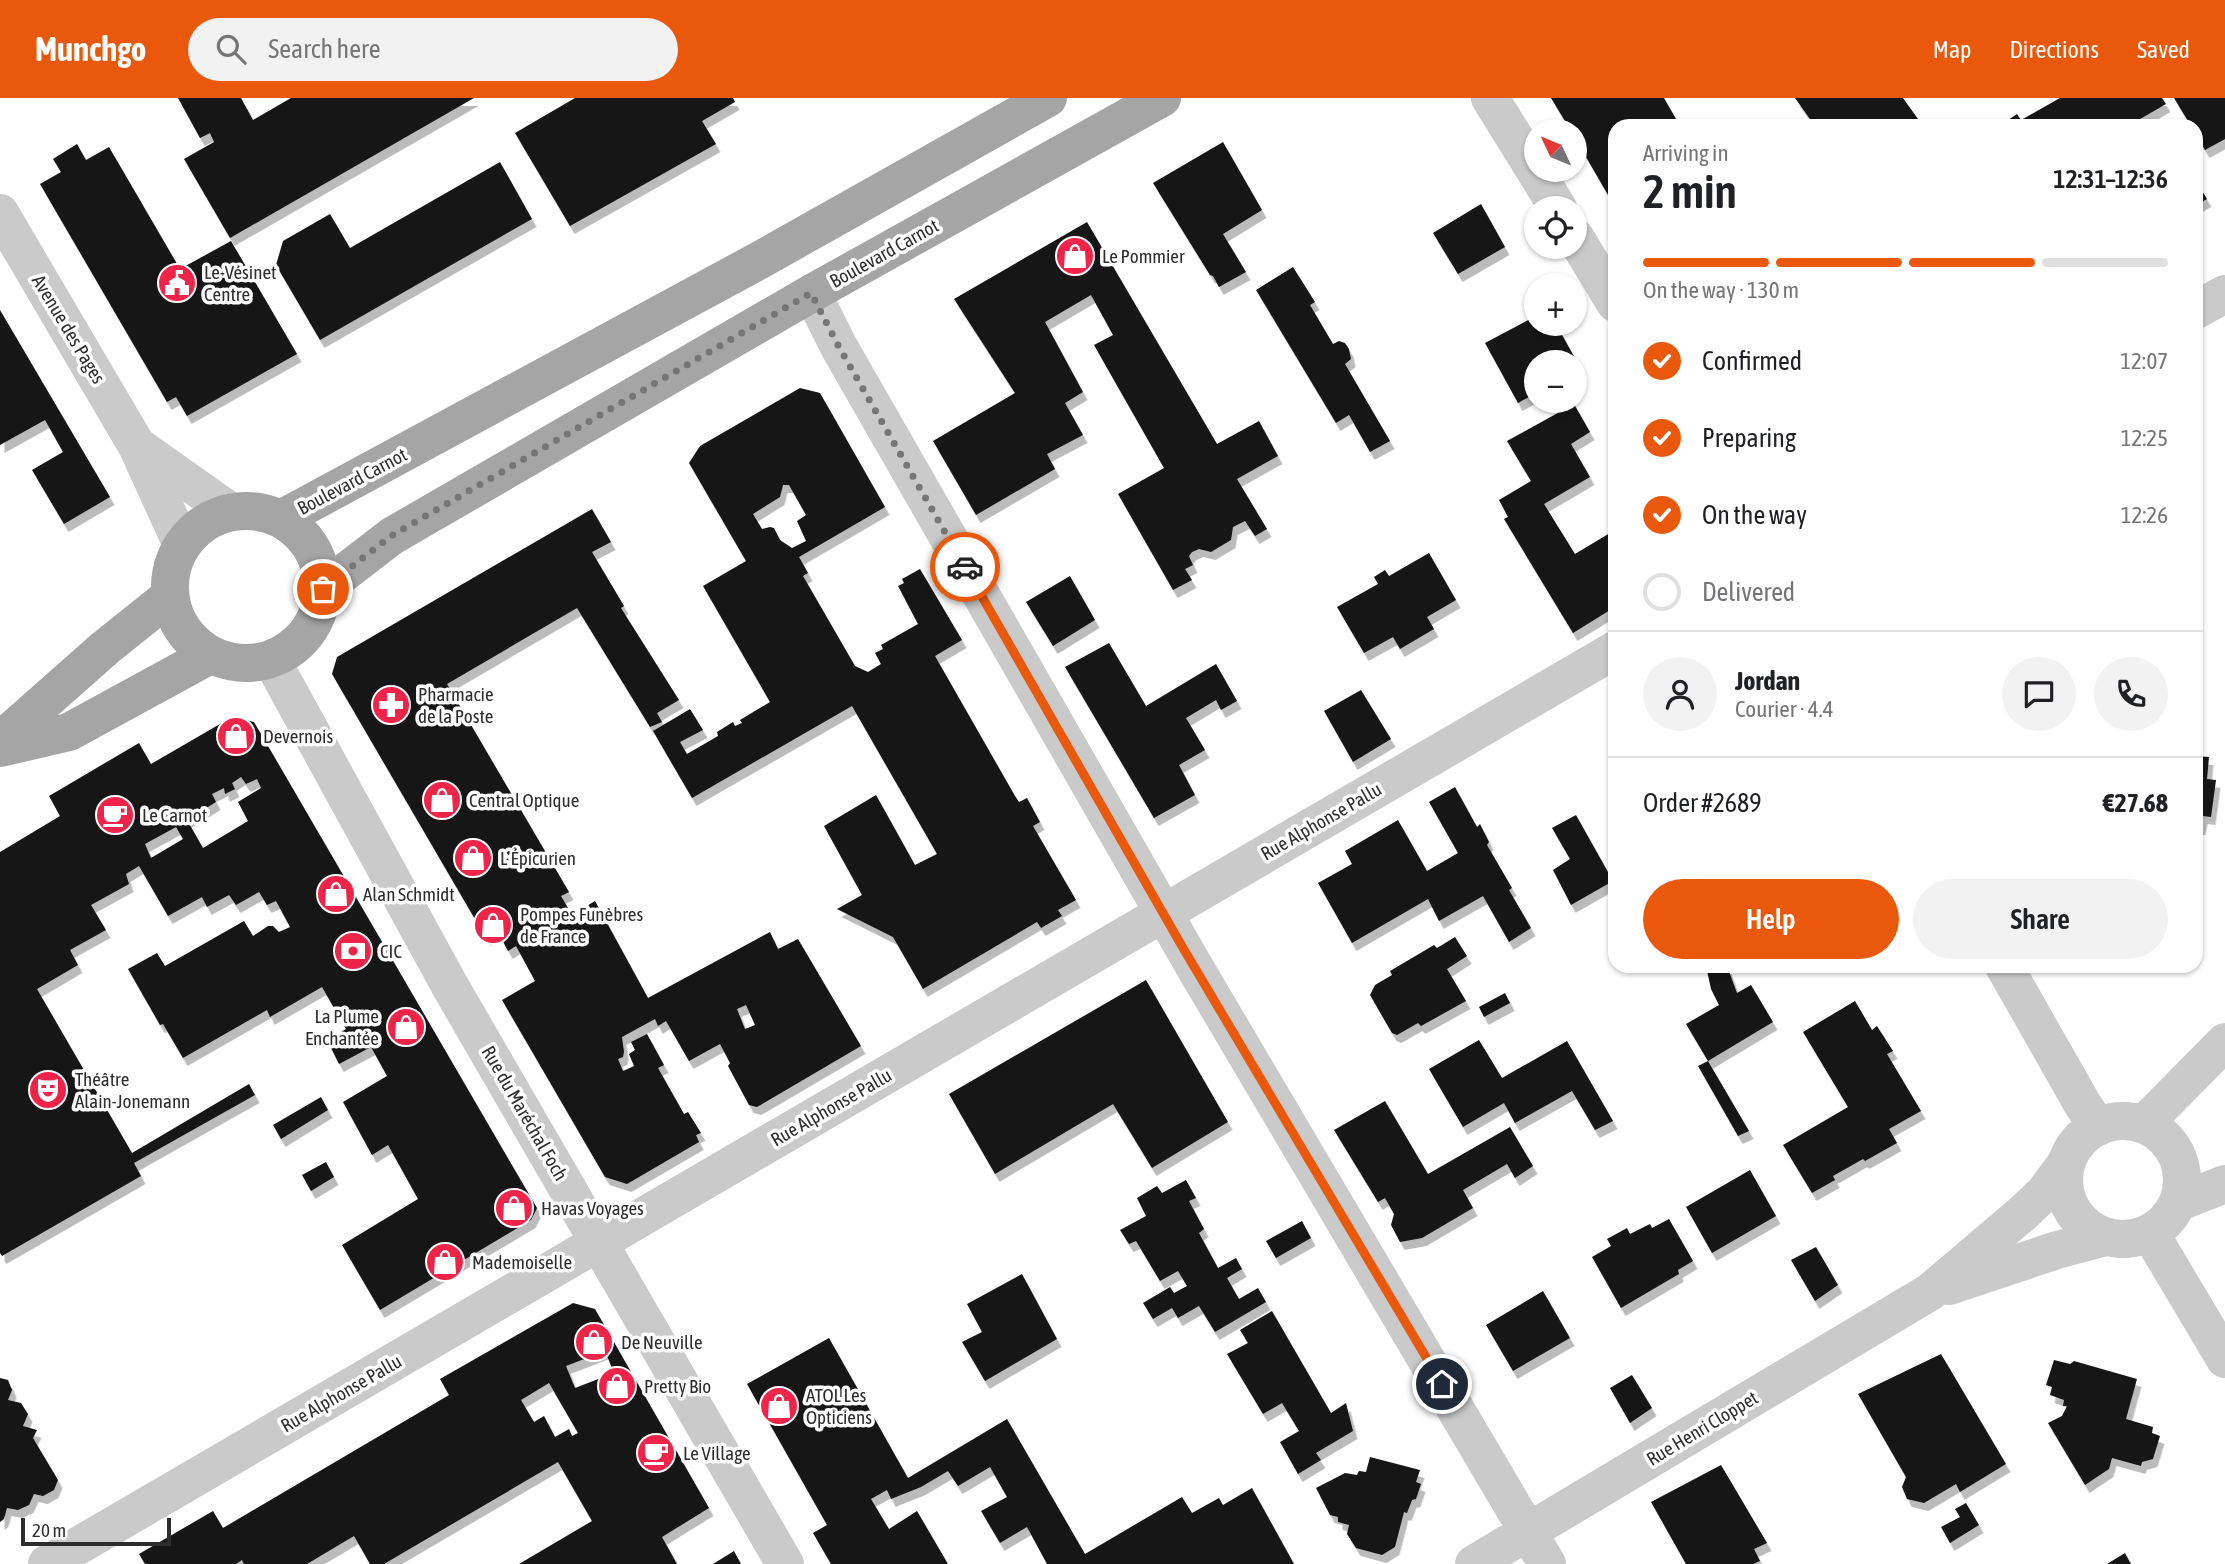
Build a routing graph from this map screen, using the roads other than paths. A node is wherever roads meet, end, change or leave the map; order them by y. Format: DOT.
graph roads {
  1 [pos="1048,98"];
  2 [pos="1162,98"];
  3 [pos="1490,98"];
  4 [pos="1551,196"];
  5 [pos="0,213"];
  6 [pos="1587,257"];
  7 [pos="1608,291"];
  8 [pos="811,293"];
  9 [pos="2225,294"];
  10 [pos="2203,306"];
  11 [pos="137,446"];
  12 [pos="231,512"];
  13 [pos="281,519"];
  14 [pos="182,545"];
  15 [pos="323,589"];
  16 [pos="170,596"];
  17 [pos="1608,654"];
  18 [pos="210,655"];
  19 [pos="271,659"];
  20 [pos="0,741"];
  21 [pos="0,748"];
  22 [pos="1163,912"];
  23 [pos="2008,973"];
  24 [pos="2225,1042"];
  25 [pos="2144,1124"];
  26 [pos="2098,1127"];
  27 [pos="2067,1162"];
  28 [pos="2225,1184"];
  29 [pos="2179,1202"];
  30 [pos="2151,1233"];
  31 [pos="2106,1237"];
  32 [pos="600,1242"];
  33 [pos="1930,1292"];
  34 [pos="2225,1359"];
  35 [pos="1539,1548"];
  36 [pos="47,1564"];
  37 [pos="785,1564"];
  38 [pos="1474,1564"];
  1 -- 13 [label="main road, Boulevard Carnot"];
  2 -- 8 [label="main road, Boulevard Carnot"];
  3 -- 4 [label="street"];
  5 -- 11 [label="street, Avenue des Pages"];
  6 -- 7 [label="street"];
  8 -- 15 [label="main road, Boulevard Carnot"];
  8 -- 22 [label="street"];
  9 -- 10 [label="street"];
  11 -- 12 [label="street, Avenue des Pages"];
  11 -- 14 [label="street, Avenue des Pages"];
  12 -- 13 [label="main road"];
  12 -- 14 [label="main road"];
  13 -- 15 [label="main road"];
  14 -- 16 [label="main road"];
  15 -- 19 [label="main road"];
  16 -- 18 [label="main road"];
  16 -- 20 [label="main road"];
  17 -- 22 [label="street, Rue Alphonse Pallu"];
  18 -- 19 [label="main road"];
  18 -- 21 [label="main road"];
  19 -- 32 [label="street, Rue du Maréchal Foch"];
  22 -- 32 [label="street, Rue Alphonse Pallu"];
  22 -- 35 [label="street"];
  23 -- 26 [label="street"];
  24 -- 25 [label="street"];
  25 -- 26 [label="street"];
  25 -- 29 [label="street"];
  26 -- 27 [label="street"];
  27 -- 31 [label="street"];
  27 -- 33 [label="street, Rue Henri Cloppet"];
  28 -- 29 [label="street"];
  29 -- 30 [label="street"];
  30 -- 31 [label="street"];
  30 -- 34 [label="street"];
  31 -- 33 [label="street, Rue Henri Cloppet"];
  32 -- 36 [label="street, Rue Alphonse Pallu"];
  32 -- 37 [label="street, Rue du Maréchal Foch"];
  33 -- 35 [label="street, Rue Henri Cloppet"];
  35 -- 38 [label="street, Rue Henri Cloppet"];
}
